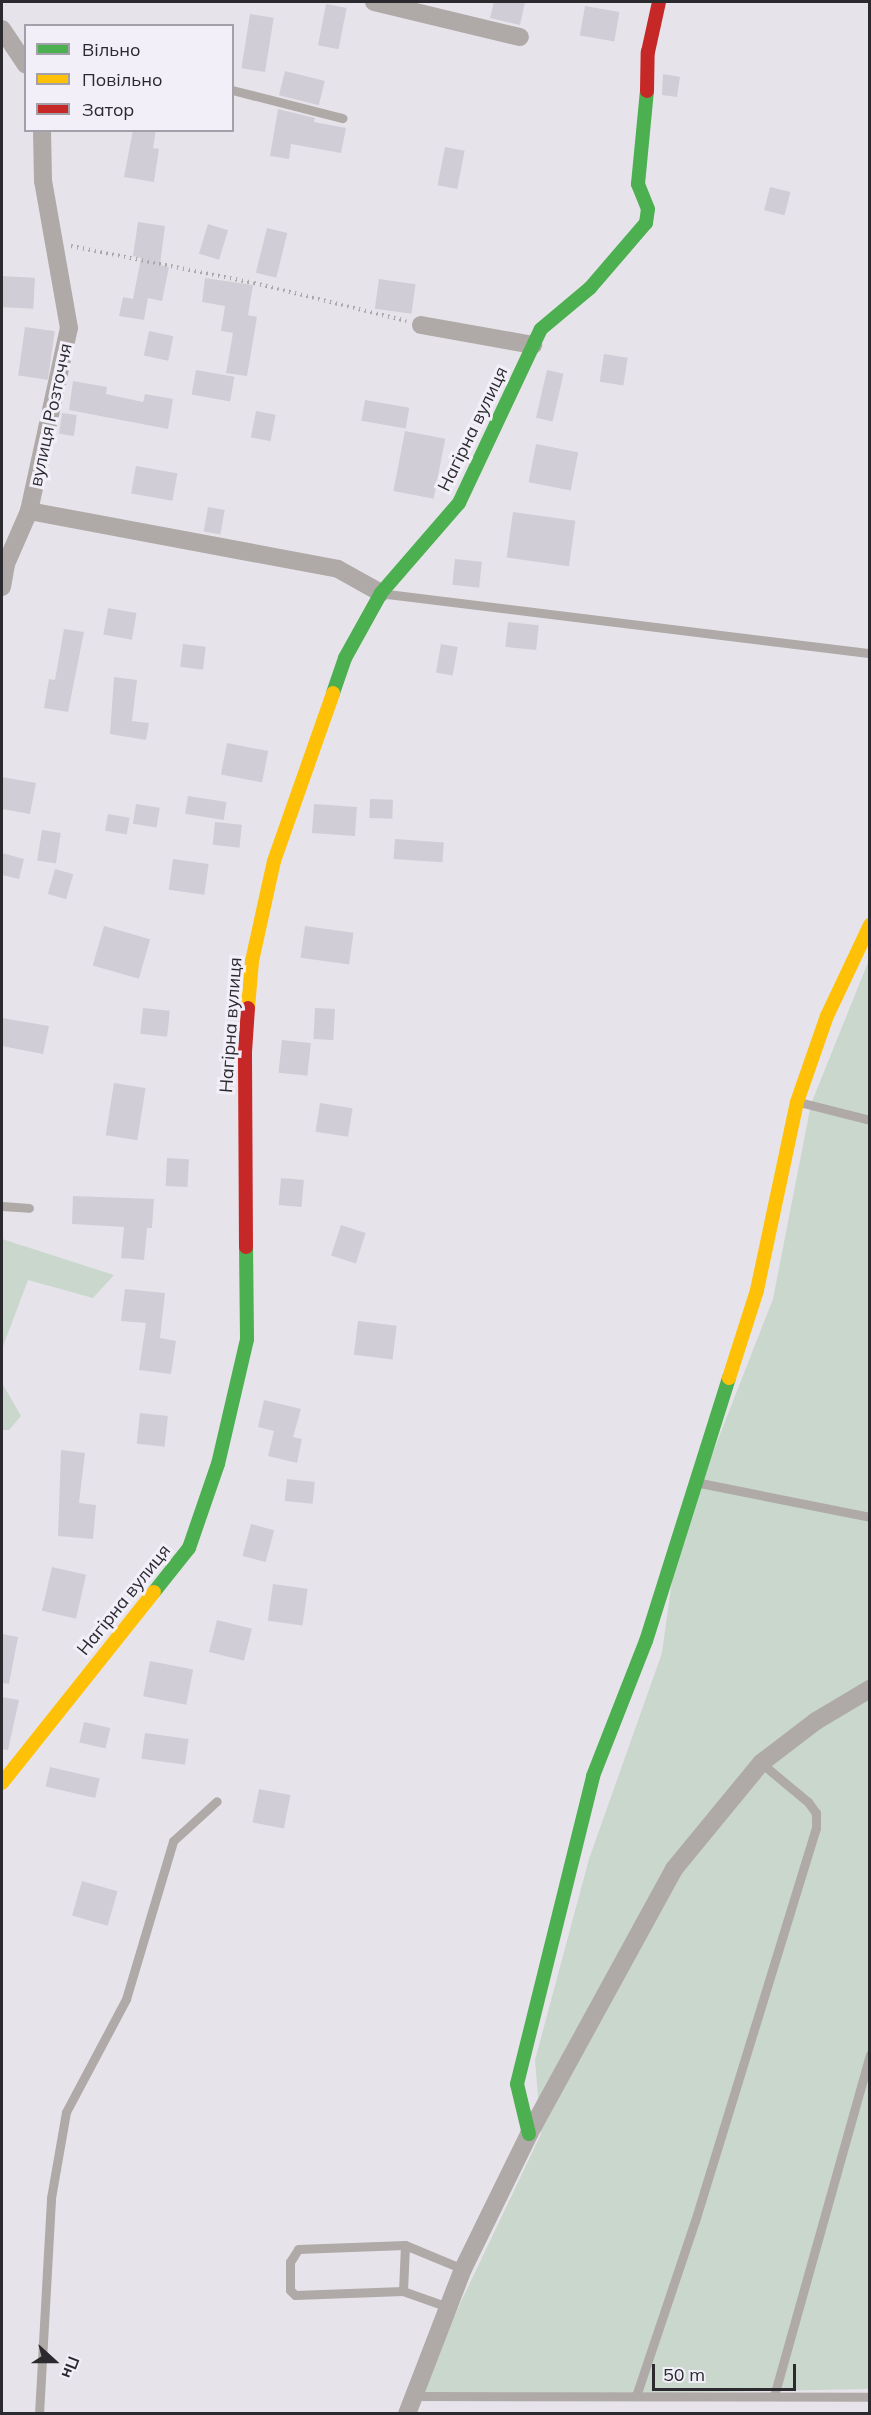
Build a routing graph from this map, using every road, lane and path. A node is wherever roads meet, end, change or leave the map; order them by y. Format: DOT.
graph roads {
  1 [pos="374,2"];
  2 [pos="659,2"];
  3 [pos="2,29"];
  4 [pos="520,37"];
  5 [pos="24,62"];
  6 [pos="234,91"];
  7 [pos="342,118"];
  8 [pos="42,132"];
  9 [pos="55,243"];
  10 [pos="421,325"];
  11 [pos="533,345"];
  12 [pos="29,511"];
  13 [pos="2,587"];
  14 [pos="381,593"];
  15 [pos="870,653"];
  16 [pos="870,925"];
  17 [pos="797,1102"];
  18 [pos="870,1120"];
  19 [pos="2,1206"];
  20 [pos="29,1208"];
  21 [pos="694,1482"];
  22 [pos="870,1517"];
  23 [pos="870,1689"];
  24 [pos="761,1763"];
  25 [pos="2,1783"];
  26 [pos="217,1801"];
  27 [pos="870,2054"];
  28 [pos="529,2134"];
  29 [pos="405,2245"];
  30 [pos="463,2268"];
  31 [pos="403,2291"];
  32 [pos="448,2307"];
  33 [pos="414,2396"];
  34 [pos="636,2396"];
  35 [pos="774,2396"];
  36 [pos="870,2397"];
  37 [pos="39,2414"];
  38 [pos="407,2414"];
  1 -- 4 [label="street"];
  2 -- 11 [label="street, Нагірна вулиця"];
  3 -- 5 [label="street"];
  6 -- 7 [label="lane"];
  8 -- 9 [label="street, вулиця Розточчя"];
  9 -- 10 [label="path"];
  9 -- 12 [label="street, вулиця Розточчя"];
  10 -- 11 [label="street"];
  11 -- 14 [label="street, Нагірна вулиця"];
  12 -- 13 [label="street, вулиця Розточчя"];
  12 -- 14 [label="street"];
  14 -- 15 [label="lane"];
  14 -- 25 [label="street, Нагірна вулиця"];
  16 -- 17 [label="street"];
  17 -- 18 [label="lane"];
  17 -- 21 [label="street"];
  19 -- 20 [label="lane"];
  21 -- 22 [label="lane"];
  21 -- 28 [label="street"];
  23 -- 24 [label="street"];
  24 -- 28 [label="street"];
  24 -- 34 [label="lane"];
  26 -- 37 [label="lane"];
  27 -- 35 [label="lane"];
  28 -- 30 [label="street"];
  29 -- 30 [label="lane"];
  29 -- 31 [label="lane"];
  29 -- 31 [label="lane"];
  30 -- 32 [label="street"];
  31 -- 32 [label="lane"];
  32 -- 33 [label="street"];
  33 -- 34 [label="lane"];
  33 -- 38 [label="street"];
  34 -- 35 [label="lane"];
  35 -- 36 [label="lane"];
}
